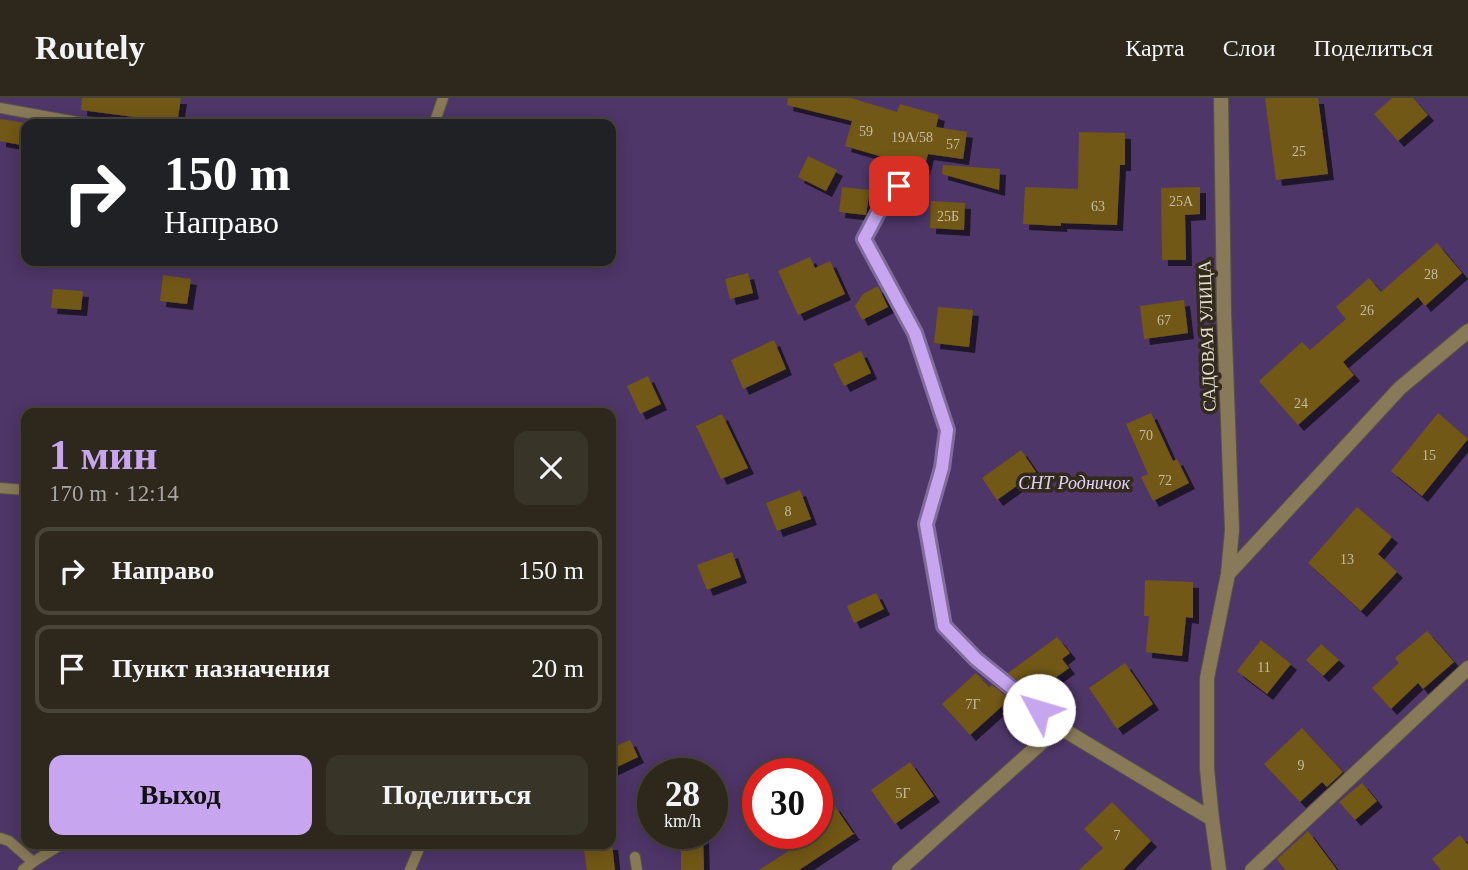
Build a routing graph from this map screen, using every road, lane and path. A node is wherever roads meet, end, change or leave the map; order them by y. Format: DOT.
graph roads {
  1 [pos="443,98"];
  2 [pos="1221,98"];
  3 [pos="0,108"];
  4 [pos="60,119"];
  5 [pos="436,119"];
  6 [pos="899,186"];
  7 [pos="1468,331"];
  8 [pos="0,488"];
  9 [pos="21,490"];
  10 [pos="1228,573"];
  11 [pos="1468,668"];
  12 [pos="1059,727"];
  13 [pos="1212,819"];
  14 [pos="0,838"];
  15 [pos="54,849"];
  16 [pos="419,849"];
  17 [pos="635,858"];
  18 [pos="33,862"];
  19 [pos="23,870"];
  20 [pos="410,870"];
  21 [pos="637,870"];
  22 [pos="899,870"];
  23 [pos="1219,870"];
  24 [pos="1252,870"];
  1 -- 5 [label="lane"];
  2 -- 10 [label="street, САДОВАЯ УЛИЦА"];
  3 -- 4 [label="lane"];
  6 -- 12 [label="street"];
  7 -- 10 [label="street"];
  8 -- 9 [label="lane"];
  10 -- 13 [label="street, САДОВАЯ УЛИЦА"];
  11 -- 24 [label="street"];
  12 -- 13 [label="street"];
  12 -- 22 [label="street"];
  13 -- 23 [label="street, САДОВАЯ УЛИЦА"];
  14 -- 18 [label="lane"];
  15 -- 18 [label="lane"];
  16 -- 20 [label="lane"];
  17 -- 21 [label="lane"];
  18 -- 19 [label="lane"];
}
